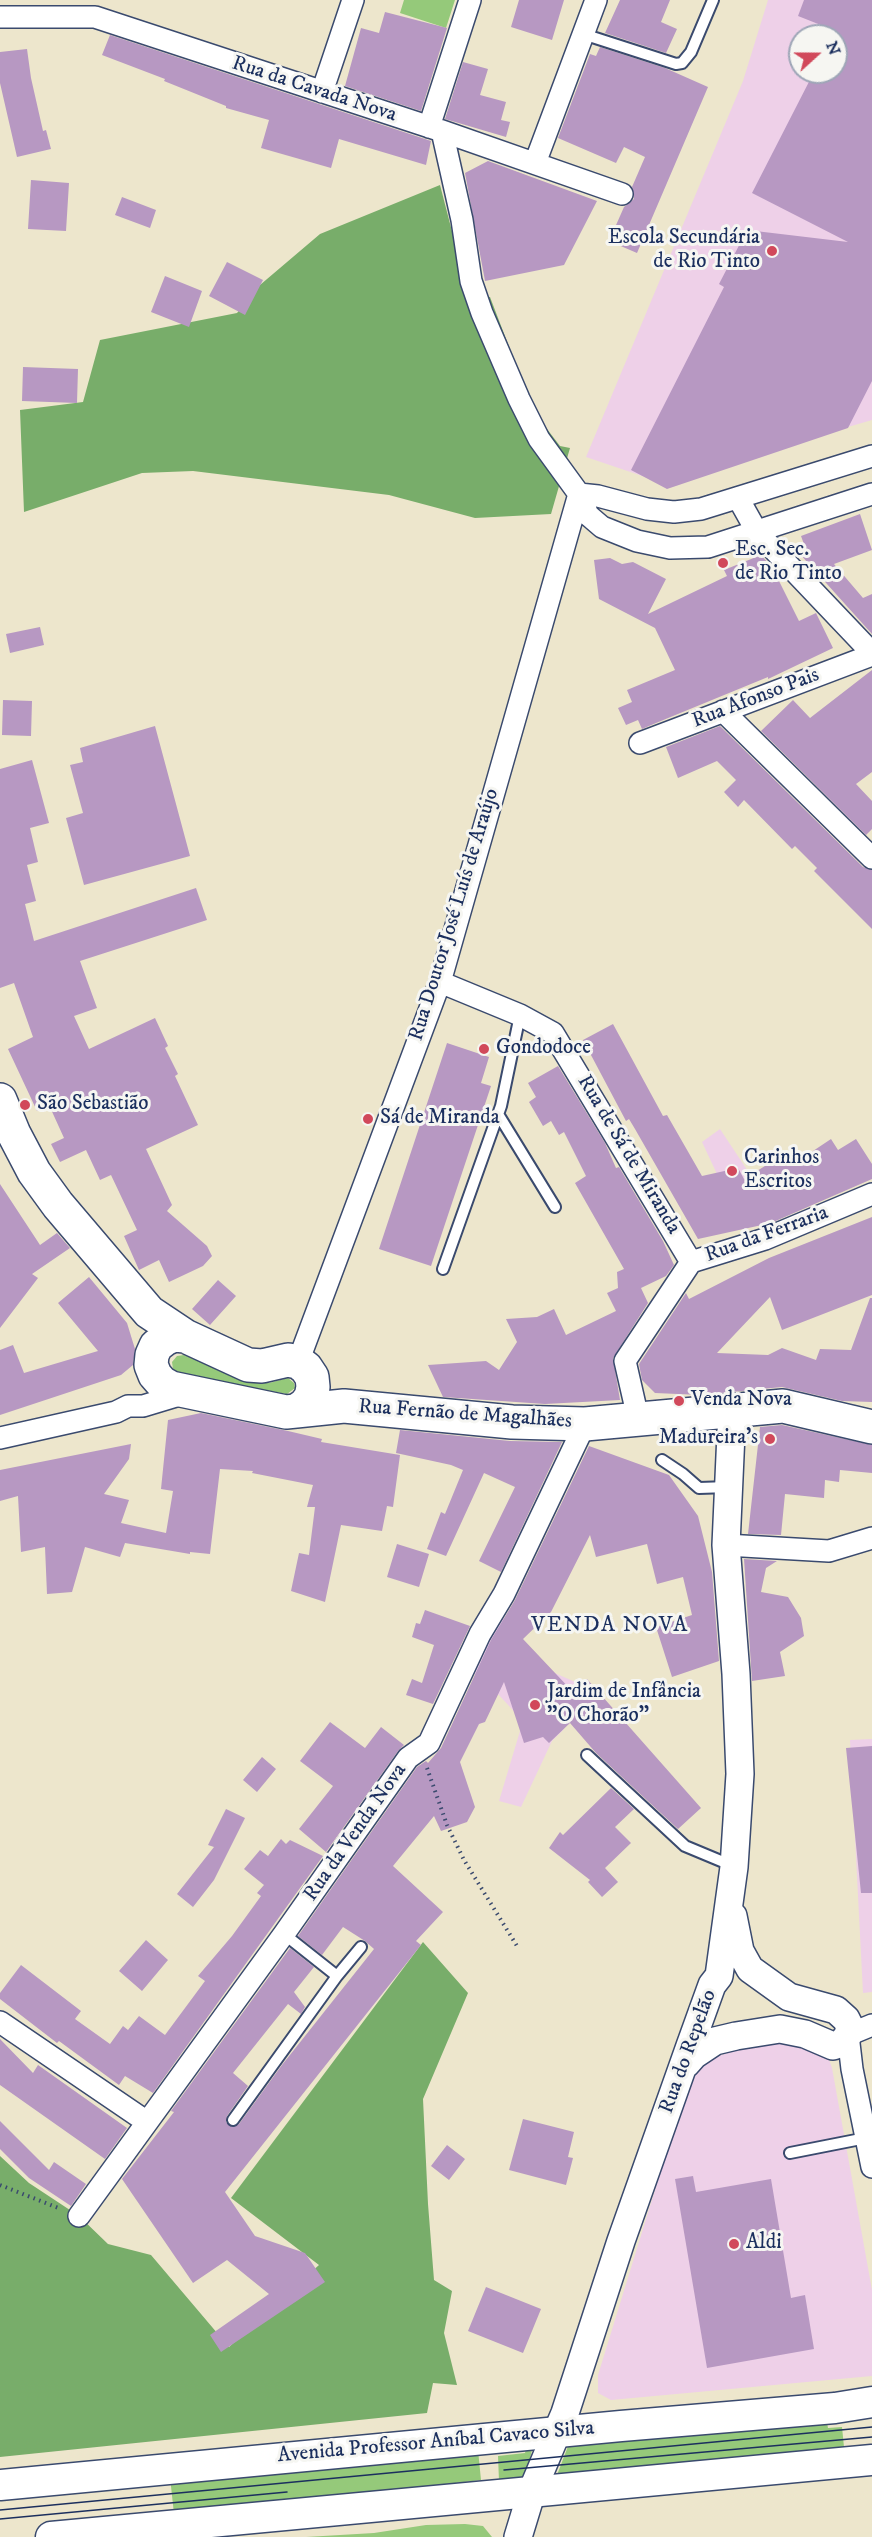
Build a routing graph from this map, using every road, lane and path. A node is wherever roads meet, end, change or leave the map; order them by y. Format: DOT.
graph roads {
  1 [pos="353,0"];
  2 [pos="470,0"];
  3 [pos="596,0"];
  4 [pos="713,0"];
  5 [pos="0,17"];
  6 [pos="584,34"];
  7 [pos="322,92"];
  8 [pos="436,129"];
  9 [pos="535,163"];
  10 [pos="622,194"];
  11 [pos="872,456"];
  12 [pos="872,494"];
  13 [pos="579,495"];
  14 [pos="738,498"];
  15 [pos="757,532"];
  16 [pos="872,654"];
  17 [pos="723,711"];
  18 [pos="640,743"];
  19 [pos="872,858"];
  20 [pos="440,982"];
  21 [pos="520,1015"];
  22 [pos="0,1100"];
  23 [pos="498,1114"];
  24 [pos="5,1136"];
  25 [pos="872,1194"];
  26 [pos="555,1208"];
  27 [pos="691,1262"];
  28 [pos="443,1269"];
  29 [pos="164,1349"];
  30 [pos="305,1370"];
  31 [pos="189,1392"];
  32 [pos="128,1406"];
  33 [pos="344,1406"];
  34 [pos="296,1411"];
  35 [pos="732,1411"];
  36 [pos="638,1418"];
  37 [pos="585,1424"];
  38 [pos="872,1426"];
  39 [pos="0,1438"];
  40 [pos="662,1460"];
  41 [pos="729,1487"];
  42 [pos="872,1538"];
  43 [pos="726,1545"];
  44 [pos="420,1749"];
  45 [pos="587,1755"];
  46 [pos="733,1877"];
  47 [pos="284,1934"];
  48 [pos="517,1946"];
  49 [pos="361,1947"];
  50 [pos="750,1969"];
  51 [pos="338,1976"];
  52 [pos="718,1976"];
  53 [pos="707,2005"];
  54 [pos="0,2022"];
  55 [pos="856,2032"];
  56 [pos="736,2036"];
  57 [pos="683,2068"];
  58 [pos="233,2120"];
  59 [pos="147,2122"];
  60 [pos="866,2138"];
  61 [pos="790,2153"];
  62 [pos="872,2167"];
  63 [pos="0,2185"];
  64 [pos="79,2216"];
  65 [pos="872,2402"];
  66 [pos="556,2432"];
  67 [pos="872,2460"];
  68 [pos="0,2485"];
  69 [pos="532,2491"];
  70 [pos="51,2537"];
  71 [pos="518,2537"];
  1 -- 7 [label="street"];
  2 -- 8 [label="street"];
  3 -- 6 [label="street"];
  4 -- 6 [label="lane"];
  5 -- 7 [label="street, Rua da Cavada Nova"];
  6 -- 9 [label="street"];
  7 -- 8 [label="street, Rua da Cavada Nova"];
  8 -- 9 [label="street, Rua da Cavada Nova"];
  8 -- 13 [label="street"];
  9 -- 10 [label="street, Rua da Cavada Nova"];
  11 -- 14 [label="street"];
  12 -- 15 [label="street"];
  13 -- 14 [label="street"];
  13 -- 15 [label="street"];
  13 -- 20 [label="street, Rua Doutor José Luís de Araújo"];
  14 -- 15 [label="street"];
  15 -- 16 [label="street"];
  16 -- 17 [label="street, Rua Afonso Pais"];
  17 -- 18 [label="street, Rua Afonso Pais"];
  17 -- 19 [label="street"];
  20 -- 21 [label="street, Rua de Sá de Miranda"];
  20 -- 30 [label="street, Rua Doutor José Luís de Araújo"];
  21 -- 23 [label="lane"];
  21 -- 27 [label="street, Rua de Sá de Miranda"];
  22 -- 24 [label="main road"];
  23 -- 26 [label="lane"];
  23 -- 28 [label="lane"];
  24 -- 29 [label="main road"];
  25 -- 27 [label="street, Rua da Ferraria"];
  27 -- 36 [label="street, Rua da Ferraria"];
  29 -- 30 [label="main road"];
  29 -- 31 [label="main road, Rua Fernão de Magalhães"];
  29 -- 32 [label="street"];
  30 -- 33 [label="main road, Rua Fernão de Magalhães"];
  30 -- 34 [label="main road"];
  31 -- 32 [label="street"];
  31 -- 34 [label="main road, Rua Fernão de Magalhães"];
  32 -- 39 [label="street"];
  33 -- 34 [label="main road, Rua Fernão de Magalhães"];
  33 -- 37 [label="main road, Rua Fernão de Magalhães"];
  35 -- 36 [label="main road, Rua Fernão de Magalhães"];
  35 -- 38 [label="main road, Rua Fernão de Magalhães"];
  35 -- 41 [label="street, Rua do Repelão"];
  36 -- 37 [label="main road, Rua Fernão de Magalhães"];
  37 -- 44 [label="street, Rua da Venda Nova"];
  40 -- 41 [label="lane"];
  41 -- 43 [label="street, Rua do Repelão"];
  42 -- 43 [label="street"];
  43 -- 46 [label="street, Rua do Repelão"];
  44 -- 47 [label="street, Rua da Venda Nova"];
  44 -- 48 [label="path"];
  45 -- 46 [label="lane"];
  46 -- 50 [label="street"];
  46 -- 52 [label="street, Rua do Repelão"];
  47 -- 51 [label="lane"];
  47 -- 59 [label="street, Rua da Venda Nova"];
  49 -- 51 [label="lane"];
  50 -- 52 [label="street"];
  50 -- 55 [label="street"];
  51 -- 58 [label="lane"];
  52 -- 53 [label="street, Rua do Repelão"];
  53 -- 56 [label="street"];
  53 -- 57 [label="street, Rua do Repelão"];
  54 -- 59 [label="street"];
  55 -- 56 [label="street"];
  55 -- 60 [label="street"];
  56 -- 57 [label="street"];
  57 -- 66 [label="street, Rua do Repelão"];
  59 -- 64 [label="street, Rua da Venda Nova"];
  60 -- 61 [label="lane"];
  60 -- 62 [label="street"];
  63 -- 64 [label="path"];
  65 -- 66 [label="main road, Avenida Professor Aníbal Cavaco Silva"];
  66 -- 68 [label="main road, Avenida Professor Aníbal Cavaco Silva"];
  66 -- 69 [label="street, Rua do Repelão"];
  67 -- 69 [label="main road"];
  69 -- 70 [label="main road"];
  69 -- 71 [label="street, Rua do Repelão"];
}
